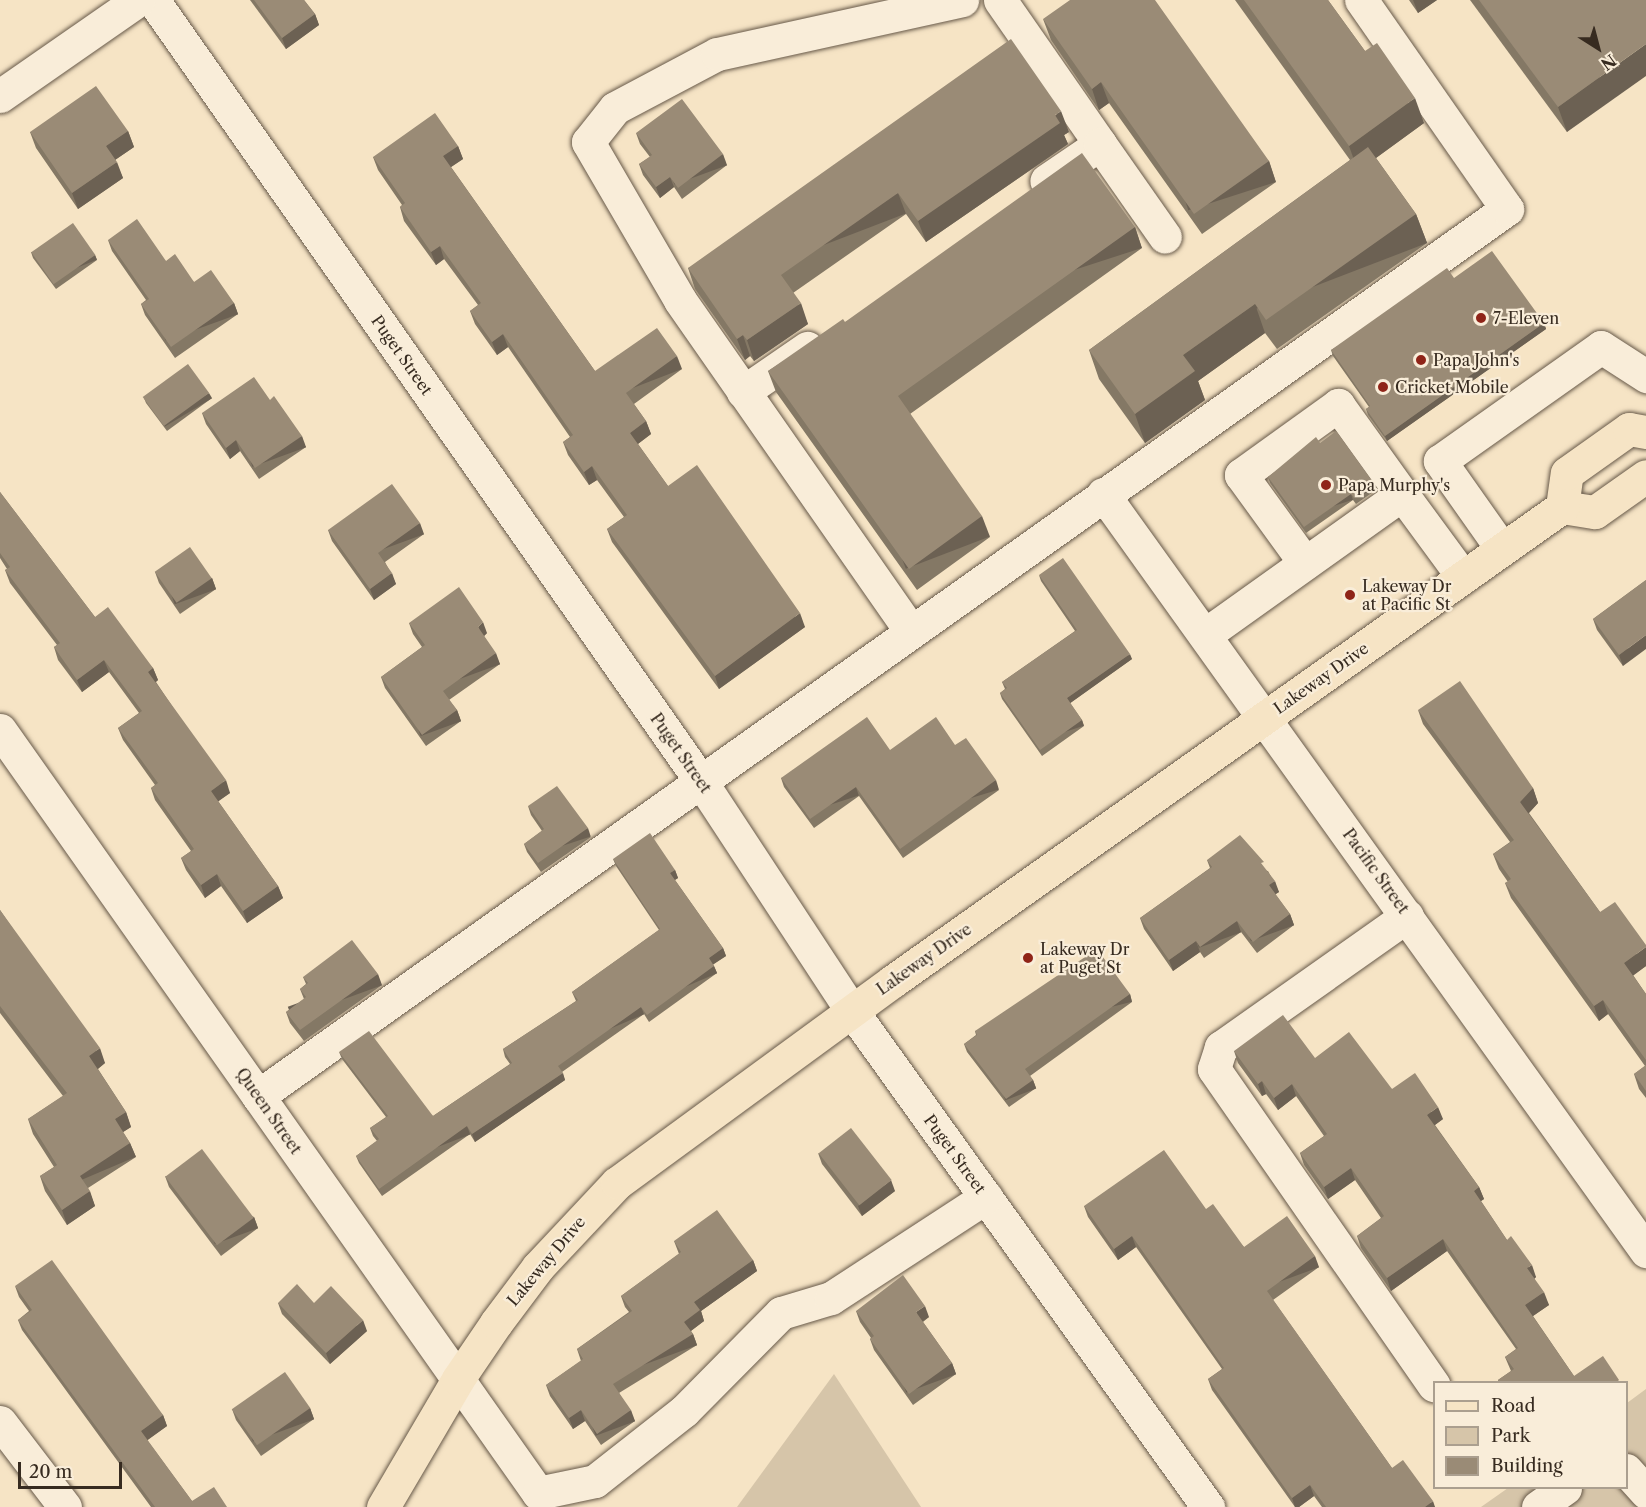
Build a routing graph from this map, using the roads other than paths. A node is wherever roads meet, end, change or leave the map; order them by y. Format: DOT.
graph roads {
  1 [pos="138,0"];
  2 [pos="153,0"];
  3 [pos="962,0"];
  4 [pos="999,0"];
  5 [pos="1360,0"];
  6 [pos="0,96"];
  7 [pos="1100,144"];
  8 [pos="1023,198"];
  9 [pos="1165,237"];
  10 [pos="830,332"];
  11 [pos="1646,376"];
  12 [pos="743,392"];
  13 [pos="1646,432"];
  14 [pos="1646,476"];
  15 [pos="1103,494"];
  16 [pos="1402,494"];
  17 [pos="1562,507"];
  18 [pos="1502,549"];
  19 [pos="1305,563"];
  20 [pos="1463,577"];
  21 [pos="909,630"];
  22 [pos="1206,634"];
  23 [pos="1266,718"];
  24 [pos="0,729"];
  25 [pos="700,780"];
  26 [pos="1407,916"];
  27 [pos="852,1011"];
  28 [pos="258,1096"];
  29 [pos="986,1197"];
  30 [pos="1646,1251"];
  31 [pos="458,1379"];
  32 [pos="1433,1384"];
  33 [pos="0,1422"];
  34 [pos="1628,1472"];
  35 [pos="1564,1489"];
  36 [pos="1646,1492"];
  37 [pos="65,1507"];
  38 [pos="383,1507"];
  39 [pos="1208,1507"];
  40 [pos="1538,1507"];
  1 -- 6 [label="street"];
  2 -- 25 [label="street, Puget Street"];
  3 -- 12 [label="street"];
  4 -- 7 [label="street"];
  5 -- 15 [label="street"];
  7 -- 8 [label="street"];
  7 -- 9 [label="street"];
  10 -- 12 [label="street"];
  11 -- 18 [label="street"];
  12 -- 21 [label="street"];
  13 -- 17 [label="main road"];
  14 -- 17 [label="main road"];
  15 -- 21 [label="street"];
  15 -- 22 [label="street, Pacific Street"];
  16 -- 19 [label="street"];
  16 -- 19 [label="street"];
  16 -- 20 [label="street"];
  17 -- 18 [label="main road, Lakeway Drive"];
  18 -- 20 [label="main road, Lakeway Drive"];
  19 -- 22 [label="street"];
  20 -- 23 [label="main road, Lakeway Drive"];
  21 -- 25 [label="street"];
  22 -- 23 [label="street, Pacific Street"];
  23 -- 26 [label="street, Pacific Street"];
  23 -- 27 [label="main road, Lakeway Drive"];
  24 -- 28 [label="street, Queen Street"];
  25 -- 27 [label="street, Puget Street"];
  25 -- 28 [label="street"];
  26 -- 30 [label="street, Pacific Street"];
  26 -- 32 [label="street"];
  27 -- 29 [label="street, Puget Street"];
  27 -- 31 [label="main road, Lakeway Drive"];
  28 -- 31 [label="street, Queen Street"];
  29 -- 31 [label="street, Queen Street"];
  29 -- 39 [label="street, Puget Street"];
  31 -- 38 [label="main road, Lakeway Drive"];
  33 -- 37 [label="street"];
  34 -- 36 [label="street"];
  35 -- 40 [label="street"];
}
